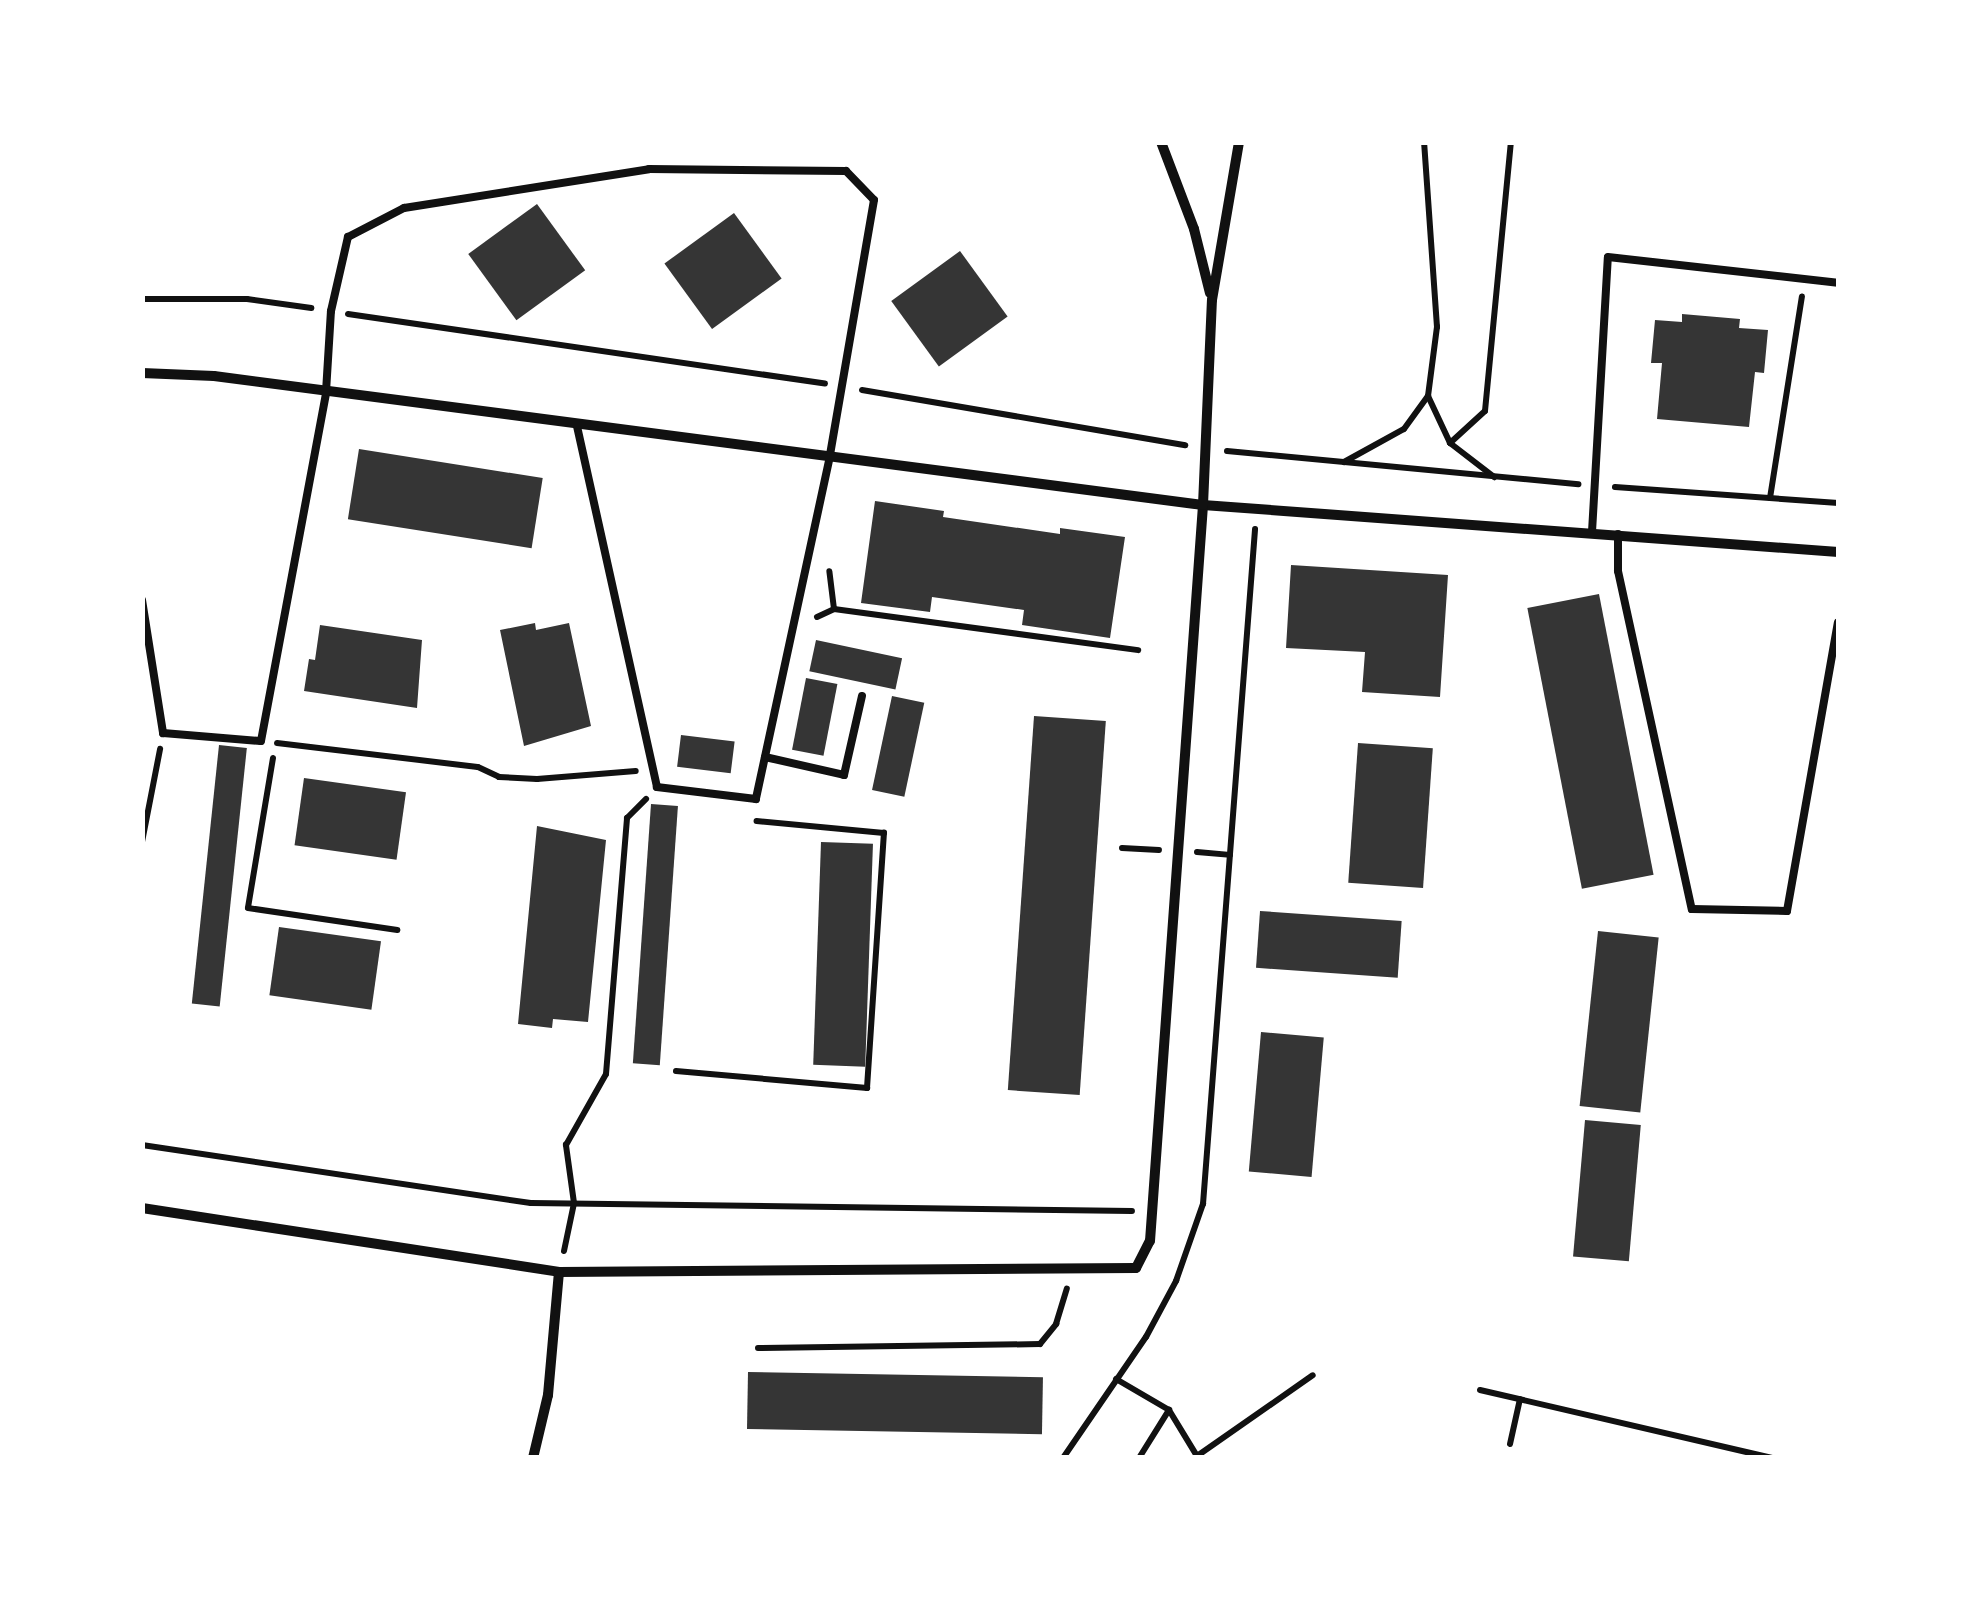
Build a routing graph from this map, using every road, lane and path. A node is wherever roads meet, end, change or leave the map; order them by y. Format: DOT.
graph roads {
  1 [pos="1162,142"];
  2 [pos="1239,142"];
  3 [pos="1424,142"];
  4 [pos="1511,142"];
  5 [pos="1805,278"];
  6 [pos="1838,282"];
  7 [pos="142,300"];
  8 [pos="1212,300"];
  9 [pos="330,311"];
  10 [pos="142,372"];
  11 [pos="842,387"];
  12 [pos="326,392"];
  13 [pos="1428,396"];
  14 [pos="577,425"];
  15 [pos="1450,442"];
  16 [pos="1205,448"];
  17 [pos="830,456"];
  18 [pos="1341,464"];
  19 [pos="1495,478"];
  20 [pos="1594,485"];
  21 [pos="1770,498"];
  22 [pos="1838,504"];
  23 [pos="1203,505"];
  24 [pos="1257,509"];
  25 [pos="1592,532"];
  26 [pos="1618,534"];
  27 [pos="1838,552"];
  28 [pos="142,600"];
  29 [pos="834,609"];
  30 [pos="1838,622"];
  31 [pos="1138,650"];
  32 [pos="862,696"];
  33 [pos="162,732"];
  34 [pos="261,741"];
  35 [pos="275,743"];
  36 [pos="765,757"];
  37 [pos="654,770"];
  38 [pos="657,787"];
  39 [pos="750,798"];
  40 [pos="142,842"];
  41 [pos="398,930"];
  42 [pos="676,1071"];
  43 [pos="142,1145"];
  44 [pos="574,1202"];
  45 [pos="142,1208"];
  46 [pos="1149,1211"];
  47 [pos="1074,1268"];
  48 [pos="560,1272"];
  49 [pos="758,1348"];
  50 [pos="1313,1375"];
  51 [pos="1116,1379"];
  52 [pos="1480,1390"];
  53 [pos="1520,1399"];
  54 [pos="1169,1410"];
  55 [pos="1510,1444"];
  56 [pos="1197,1457"];
  57 [pos="533,1458"];
  58 [pos="1063,1458"];
  59 [pos="1139,1458"];
  60 [pos="1773,1458"];
  1 -- 8 [label="street"];
  2 -- 8 [label="street"];
  3 -- 13 [label="path"];
  4 -- 15 [label="path"];
  5 -- 6 [label="lane"];
  5 -- 20 [label="lane"];
  5 -- 21 [label="path"];
  7 -- 9 [label="path"];
  8 -- 16 [label="street"];
  9 -- 11 [label="path"];
  9 -- 11 [label="lane"];
  9 -- 12 [label="lane"];
  10 -- 12 [label="street"];
  11 -- 16 [label="path"];
  11 -- 17 [label="lane"];
  12 -- 14 [label="street"];
  12 -- 34 [label="lane"];
  13 -- 15 [label="path"];
  13 -- 18 [label="path"];
  14 -- 17 [label="street"];
  14 -- 37 [label="lane"];
  15 -- 19 [label="path"];
  16 -- 18 [label="path"];
  16 -- 23 [label="street"];
  17 -- 23 [label="street"];
  17 -- 36 [label="lane"];
  18 -- 19 [label="path"];
  19 -- 20 [label="path"];
  20 -- 21 [label="path"];
  20 -- 25 [label="lane"];
  21 -- 22 [label="path"];
  23 -- 24 [label="street"];
  23 -- 46 [label="street"];
  24 -- 25 [label="street"];
  24 -- 51 [label="path"];
  25 -- 26 [label="street"];
  26 -- 27 [label="street"];
  26 -- 30 [label="lane"];
  28 -- 33 [label="lane"];
  29 -- 31 [label="path"];
  32 -- 36 [label="lane"];
  33 -- 34 [label="lane"];
  33 -- 40 [label="path"];
  34 -- 35 [label="path"];
  35 -- 37 [label="path"];
  35 -- 41 [label="path"];
  36 -- 39 [label="lane"];
  37 -- 38 [label="lane"];
  38 -- 39 [label="lane"];
  38 -- 44 [label="path"];
  39 -- 42 [label="path"];
  43 -- 44 [label="path"];
  44 -- 46 [label="path"];
  44 -- 48 [label="path"];
  45 -- 48 [label="street"];
  46 -- 47 [label="street"];
  47 -- 48 [label="street"];
  47 -- 49 [label="path"];
  48 -- 57 [label="street"];
  50 -- 56 [label="path"];
  51 -- 54 [label="path"];
  51 -- 58 [label="path"];
  52 -- 53 [label="path"];
  53 -- 55 [label="path"];
  53 -- 60 [label="path"];
  54 -- 56 [label="path"];
  54 -- 59 [label="path"];
}
